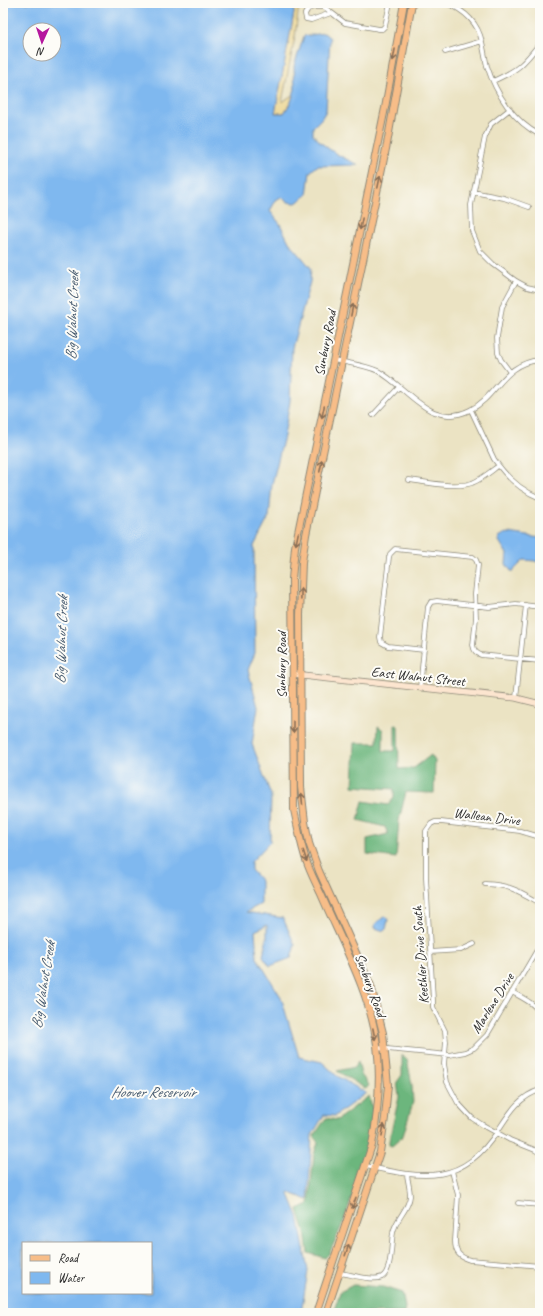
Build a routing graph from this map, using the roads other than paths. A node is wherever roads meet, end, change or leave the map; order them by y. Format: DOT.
graph roads {
  1 [pos="390,3"];
  2 [pos="404,3"];
  3 [pos="407,3"];
  4 [pos="412,3"];
  5 [pos="446,3"];
  6 [pos="331,13"];
  7 [pos="482,42"];
  8 [pos="404,43"];
  9 [pos="540,43"];
  10 [pos="445,52"];
  11 [pos="493,81"];
  12 [pos="510,109"];
  13 [pos="540,135"];
  14 [pos="473,192"];
  15 [pos="529,206"];
  16 [pos="516,281"];
  17 [pos="540,290"];
  18 [pos="343,314"];
  19 [pos="334,360"];
  20 [pos="540,360"];
  21 [pos="341,362"];
  22 [pos="510,372"];
  23 [pos="399,386"];
  24 [pos="471,410"];
  25 [pos="332,412"];
  26 [pos="373,415"];
  27 [pos="498,466"];
  28 [pos="409,480"];
  29 [pos="540,498"];
  30 [pos="292,595"];
  31 [pos="526,605"];
  32 [pos="476,606"];
  33 [pos="540,607"];
  34 [pos="424,650"];
  35 [pos="520,659"];
  36 [pos="540,661"];
  37 [pos="293,674"];
  38 [pos="300,675"];
  39 [pos="420,688"];
  40 [pos="516,698"];
  41 [pos="540,704"];
  42 [pos="301,727"];
  43 [pos="431,824"];
  44 [pos="540,837"];
  45 [pos="486,884"];
  46 [pos="540,903"];
  47 [pos="474,944"];
  48 [pos="540,945"];
  49 [pos="430,952"];
  50 [pos="512,992"];
  51 [pos="540,1014"];
  52 [pos="377,1048"];
  53 [pos="385,1049"];
  54 [pos="444,1054"];
  55 [pos="540,1058"];
  56 [pos="540,1081"];
  57 [pos="540,1090"];
  58 [pos="497,1133"];
  59 [pos="540,1153"];
  60 [pos="366,1166"];
  61 [pos="374,1168"];
  62 [pos="452,1171"];
  63 [pos="407,1175"];
  64 [pos="518,1203"];
  65 [pos="540,1205"];
  66 [pos="540,1266"];
  67 [pos="340,1273"];
  68 [pos="316,1313"];
  69 [pos="326,1313"];
  1 -- 6 [label="street"];
  2 -- 18 [label="main road, Sunbury Road, one-way"];
  3 -- 8 [label="main road"];
  4 -- 8 [label="main road, Sunbury Road"];
  5 -- 7 [label="street"];
  6 -- 6 [label="street"];
  7 -- 10 [label="street"];
  7 -- 11 [label="street"];
  21 -- 8 [label="main road, Sunbury Road, one-way"];
  9 -- 11 [label="street"];
  11 -- 12 [label="street"];
  12 -- 13 [label="street"];
  12 -- 14 [label="street"];
  14 -- 15 [label="street"];
  14 -- 16 [label="street"];
  16 -- 17 [label="street"];
  16 -- 22 [label="street"];
  18 -- 19 [label="main road, Sunbury Road"];
  18 -- 21 [label="main road"];
  19 -- 21 [label="street"];
  19 -- 25 [label="main road"];
  19 -- 30 [label="main road, Sunbury Road, one-way"];
  20 -- 22 [label="street"];
  21 -- 23 [label="street"];
  21 -- 25 [label="main road, Sunbury Road"];
  22 -- 24 [label="street"];
  23 -- 24 [label="street"];
  23 -- 26 [label="street"];
  24 -- 27 [label="street"];
  38 -- 25 [label="main road, Sunbury Road, one-way"];
  27 -- 28 [label="street"];
  27 -- 29 [label="street"];
  30 -- 37 [label="main road, Sunbury Road"];
  30 -- 38 [label="main road"];
  31 -- 32 [label="street"];
  31 -- 33 [label="street"];
  31 -- 35 [label="street"];
  32 -- 34 [label="street"];
  32 -- 34 [label="street"];
  32 -- 35 [label="street"];
  34 -- 39 [label="street"];
  35 -- 36 [label="street"];
  35 -- 40 [label="street"];
  37 -- 38 [label="main road, East Walnut Street"];
  37 -- 42 [label="main road"];
  37 -- 52 [label="main road, Sunbury Road, one-way"];
  38 -- 39 [label="main road, East Walnut Street"];
  38 -- 42 [label="main road, Sunbury Road"];
  39 -- 40 [label="main road, East Walnut Street"];
  40 -- 41 [label="main road, East Walnut Street"];
  53 -- 42 [label="main road, Sunbury Road, one-way"];
  43 -- 44 [label="street, Wallean Drive"];
  43 -- 49 [label="street, Keethler Drive South"];
  45 -- 46 [label="street"];
  47 -- 49 [label="street"];
  48 -- 50 [label="street, Marlene Drive"];
  49 -- 54 [label="street, Keethler Drive South"];
  50 -- 51 [label="street"];
  50 -- 54 [label="street, Marlene Drive"];
  52 -- 53 [label="street, Marlene Drive"];
  52 -- 60 [label="main road, Sunbury Road"];
  53 -- 54 [label="street, Marlene Drive"];
  61 -- 53 [label="main road, Sunbury Road, one-way"];
  54 -- 58 [label="street, Keethler Drive South"];
  55 -- 56 [label="street"];
  57 -- 58 [label="street"];
  58 -- 59 [label="street, Keethler Drive South"];
  58 -- 62 [label="street"];
  60 -- 61 [label="street"];
  60 -- 68 [label="main road, Sunbury Road, one-way"];
  61 -- 63 [label="street"];
  67 -- 61 [label="main road, Sunbury Road, one-way"];
  62 -- 63 [label="street"];
  62 -- 66 [label="street"];
  63 -- 67 [label="street"];
  64 -- 65 [label="street"];
  67 -- 69 [label="main road, Sunbury Road"];
}
